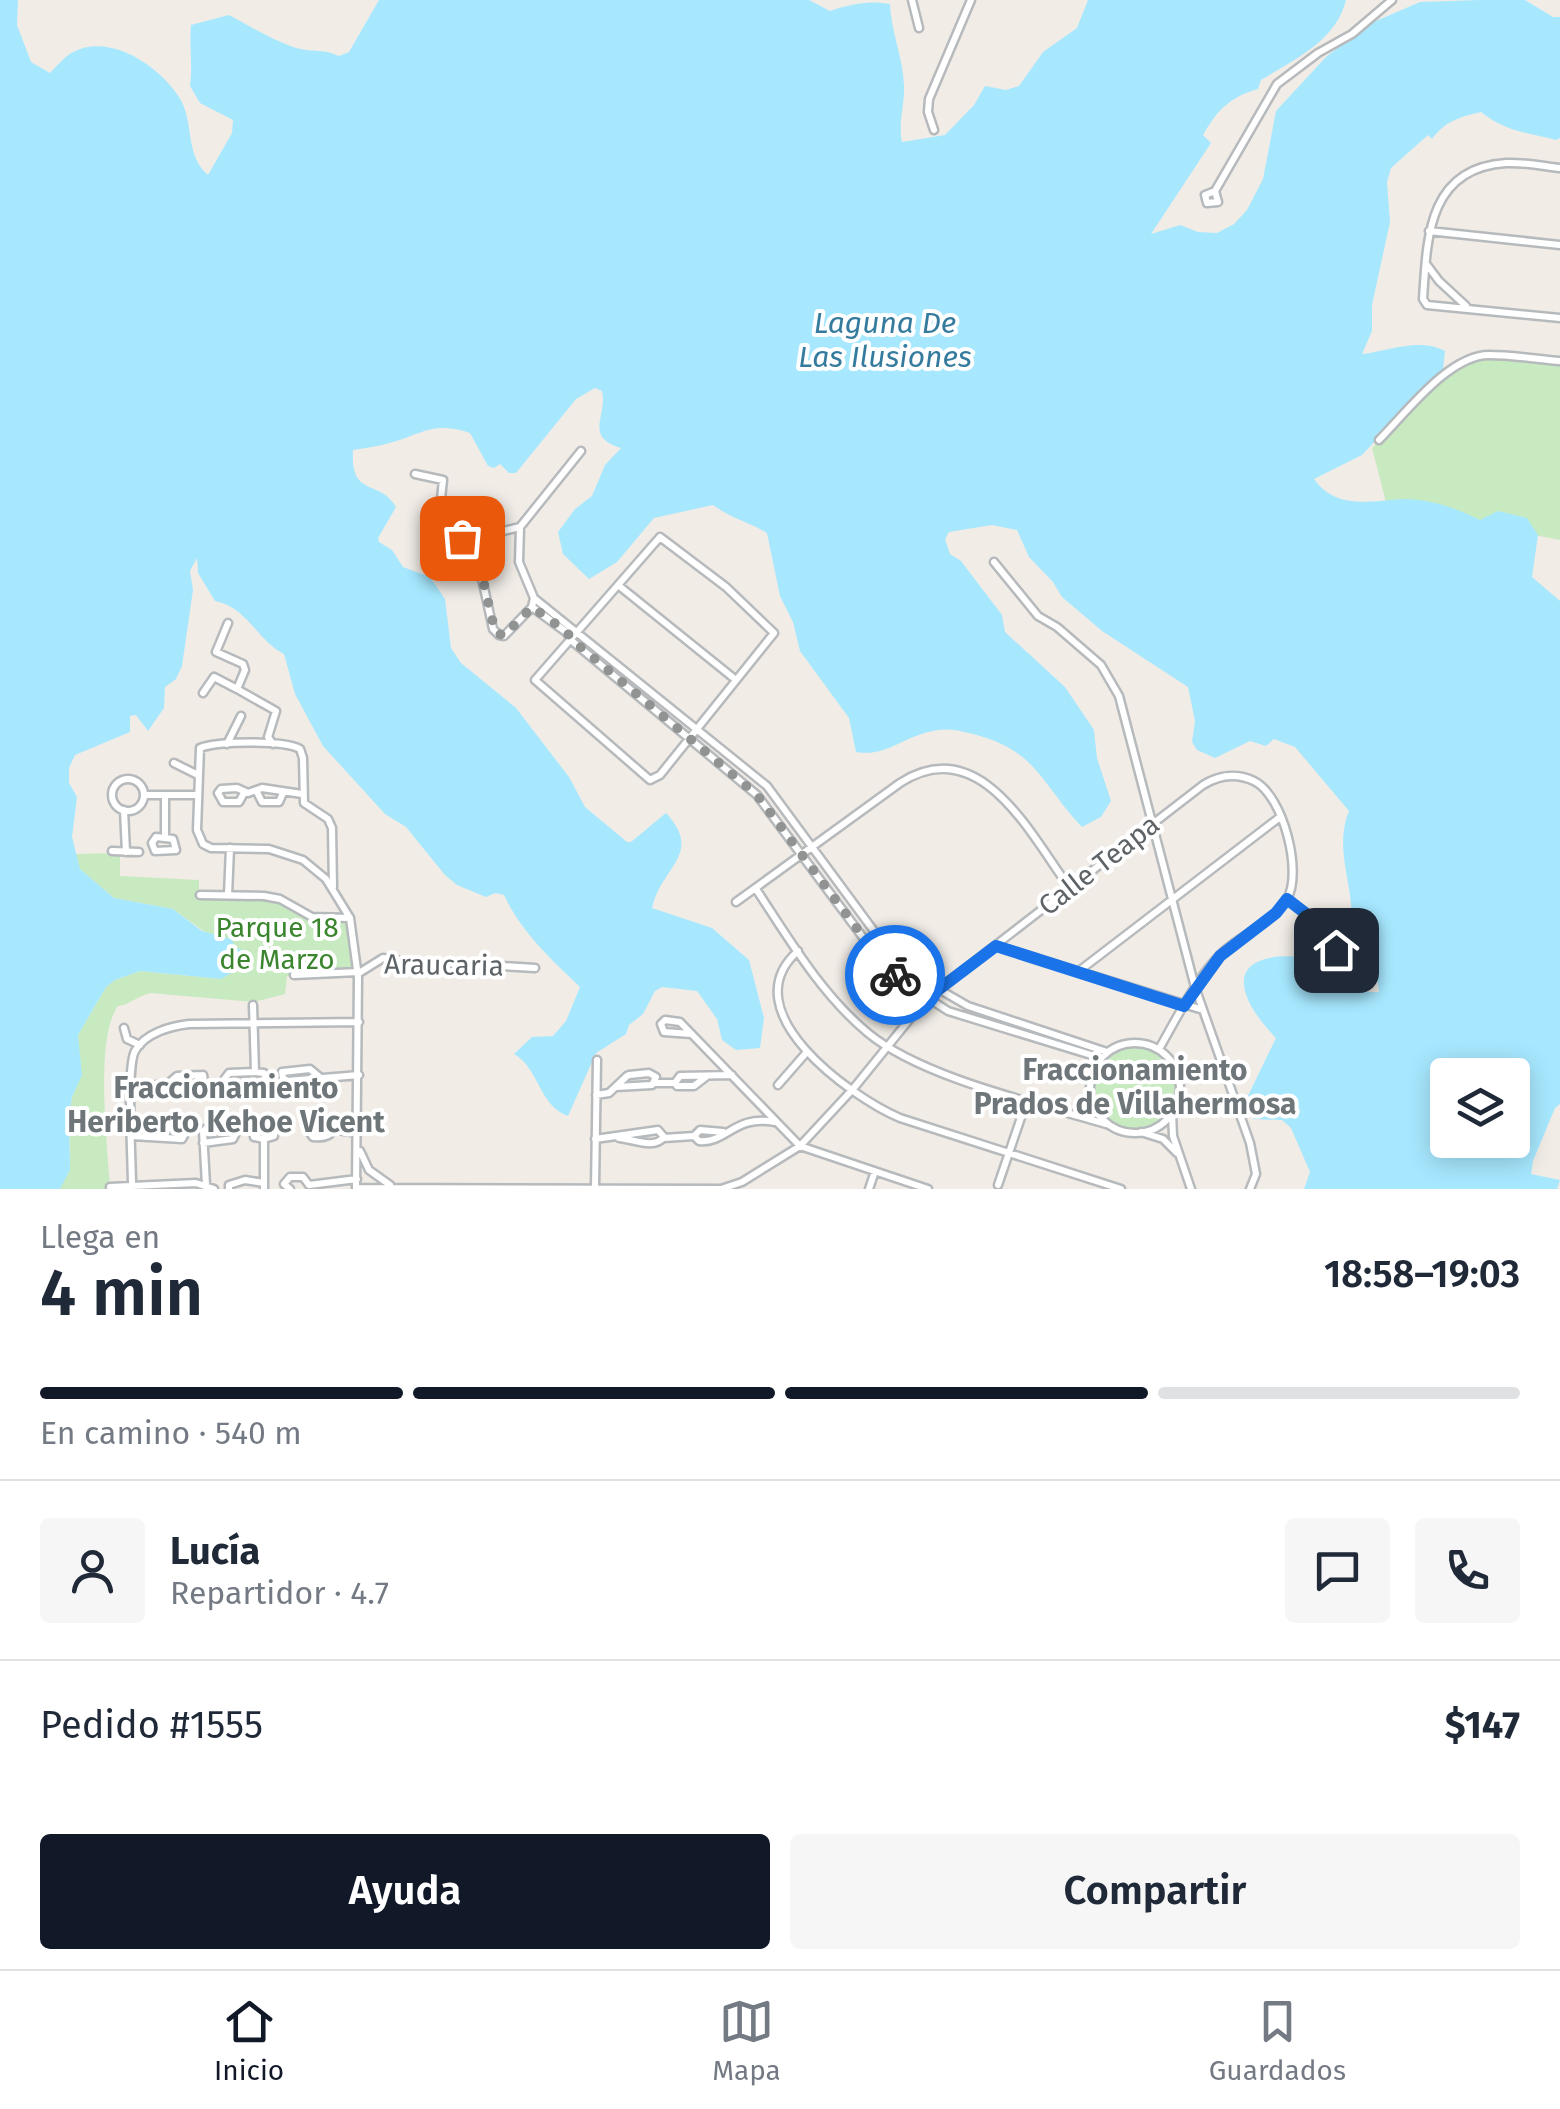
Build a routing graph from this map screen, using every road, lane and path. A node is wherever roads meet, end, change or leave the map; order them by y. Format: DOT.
graph roads {
  1 [pos="912,0"];
  2 [pos="971,0"];
  3 [pos="1392,0"];
  4 [pos="919,28"];
  5 [pos="934,130"];
  6 [pos="1560,168"];
  7 [pos="1216,192"];
  8 [pos="1429,232"];
  9 [pos="1560,245"];
  10 [pos="1426,259"];
  11 [pos="1472,308"];
  12 [pos="1560,318"];
  13 [pos="1560,362"];
  14 [pos="1378,440"];
  15 [pos="581,451"];
  16 [pos="414,474"];
  17 [pos="441,499"];
  18 [pos="520,527"];
  19 [pos="994,562"];
  20 [pos="618,584"];
  21 [pos="533,602"];
  22 [pos="228,623"];
  23 [pos="565,626"];
  24 [pos="576,632"];
  25 [pos="570,638"];
  26 [pos="736,680"];
  27 [pos="237,689"];
  28 [pos="203,693"];
  29 [pos="241,716"];
  30 [pos="698,728"];
  31 [pos="690,738"];
  32 [pos="227,744"];
  33 [pos="273,744"];
  34 [pos="174,763"];
  35 [pos="198,775"];
  36 [pos="218,793"];
  37 [pos="145,794"];
  38 [pos="165,794"];
  39 [pos="302,794"];
  40 [pos="197,795"];
  41 [pos="124,810"];
  42 [pos="1280,817"];
  43 [pos="1154,823"];
  44 [pos="165,837"];
  45 [pos="230,848"];
  46 [pos="810,848"];
  47 [pos="112,851"];
  48 [pos="126,852"];
  49 [pos="139,852"];
  50 [pos="803,854"];
  51 [pos="333,887"];
  52 [pos="1069,887"];
  53 [pos="756,889"];
  54 [pos="200,895"];
  55 [pos="228,896"];
  56 [pos="1172,898"];
  57 [pos="1287,899"];
  58 [pos="736,902"];
  59 [pos="350,918"];
  60 [pos="996,946"];
  61 [pos="1336,950"];
  62 [pos="798,952"];
  63 [pos="534,968"];
  64 [pos="1080,971"];
  65 [pos="358,973"];
  66 [pos="294,975"];
  67 [pos="1195,987"];
  68 [pos="936,990"];
  69 [pos="926,999"];
  70 [pos="253,1005"];
  71 [pos="1184,1006"];
  72 [pos="1203,1010"];
  73 [pos="358,1022"];
  74 [pos="254,1023"];
  75 [pos="124,1028"];
  76 [pos="691,1034"];
  77 [pos="140,1045"];
  78 [pos="887,1047"];
  79 [pos="1159,1049"];
  80 [pos="806,1053"];
  81 [pos="1104,1055"];
  82 [pos="597,1060"];
  83 [pos="255,1072"];
  84 [pos="359,1075"];
  85 [pos="732,1075"];
  86 [pos="326,1080"];
  87 [pos="169,1083"];
  88 [pos="778,1085"];
  89 [pos="853,1089"];
  90 [pos="132,1090"];
  91 [pos="596,1095"];
  92 [pos="1027,1100"];
  93 [pos="1172,1112"];
  94 [pos="780,1124"];
  95 [pos="1109,1125"];
  96 [pos="334,1129"];
  97 [pos="723,1132"];
  98 [pos="1141,1132"];
  99 [pos="358,1134"];
  100 [pos="132,1136"];
  101 [pos="158,1136"];
  102 [pos="694,1136"];
  103 [pos="264,1139"];
  104 [pos="595,1139"];
  105 [pos="202,1145"];
  106 [pos="800,1146"];
  107 [pos="1009,1154"];
  108 [pos="1180,1158"];
  109 [pos="874,1171"];
  110 [pos="132,1184"];
  111 [pos="309,1185"];
  112 [pos="357,1185"];
  113 [pos="998,1185"];
  114 [pos="247,1186"];
  115 [pos="264,1186"];
  116 [pos="110,1187"];
  117 [pos="211,1188"];
  118 [pos="229,1188"];
  119 [pos="401,1188"];
  120 [pos="433,1188"];
  121 [pos="468,1188"];
  122 [pos="562,1188"];
  123 [pos="595,1188"];
  124 [pos="644,1188"];
  125 [pos="726,1188"];
  126 [pos="292,1189"];
  127 [pos="869,1189"];
  128 [pos="928,1189"];
  129 [pos="1121,1189"];
  130 [pos="1192,1189"];
  131 [pos="1250,1189"];
  1 -- 4 [label="street"];
  2 -- 5 [label="street"];
  3 -- 7 [label="street"];
  6 -- 8 [label="street"];
  8 -- 9 [label="street"];
  8 -- 10 [label="street"];
  10 -- 11 [label="street"];
  10 -- 11 [label="street"];
  11 -- 12 [label="street"];
  13 -- 14 [label="street"];
  15 -- 18 [label="street"];
  16 -- 17 [label="street"];
  17 -- 18 [label="street"];
  17 -- 21 [label="street"];
  18 -- 21 [label="street"];
  19 -- 43 [label="street"];
  20 -- 24 [label="street"];
  20 -- 26 [label="street"];
  20 -- 26 [label="street"];
  21 -- 23 [label="street"];
  22 -- 27 [label="street"];
  23 -- 24 [label="street"];
  23 -- 25 [label="street"];
  24 -- 25 [label="street"];
  24 -- 30 [label="street"];
  25 -- 31 [label="street"];
  25 -- 31 [label="street"];
  26 -- 30 [label="street"];
  27 -- 28 [label="street"];
  27 -- 33 [label="street"];
  29 -- 32 [label="street"];
  30 -- 31 [label="street"];
  30 -- 46 [label="street"];
  31 -- 50 [label="street"];
  32 -- 33 [label="street"];
  32 -- 35 [label="street"];
  33 -- 39 [label="street"];
  34 -- 35 [label="street"];
  35 -- 40 [label="street"];
  36 -- 39 [label="street"];
  37 -- 38 [label="street"];
  37 -- 41 [label="street"];
  37 -- 41 [label="street"];
  38 -- 40 [label="street"];
  38 -- 44 [label="street"];
  39 -- 51 [label="street"];
  40 -- 45 [label="street"];
  41 -- 48 [label="street"];
  42 -- 43 [label="street, Calle Teapa"];
  42 -- 56 [label="street"];
  42 -- 57 [label="street"];
  43 -- 52 [label="street, Calle Teapa"];
  43 -- 56 [label="street"];
  45 -- 51 [label="street"];
  45 -- 55 [label="street"];
  46 -- 50 [label="street"];
  46 -- 52 [label="street"];
  46 -- 68 [label="street"];
  47 -- 48 [label="street"];
  48 -- 49 [label="street"];
  50 -- 53 [label="street"];
  50 -- 69 [label="street"];
  51 -- 59 [label="street"];
  52 -- 60 [label="street, Calle Teapa"];
  53 -- 58 [label="street"];
  53 -- 62 [label="street"];
  54 -- 55 [label="street"];
  55 -- 59 [label="street"];
  56 -- 64 [label="street"];
  56 -- 67 [label="street"];
  57 -- 61 [label="street"];
  57 -- 67 [label="street"];
  59 -- 65 [label="street"];
  60 -- 64 [label="street"];
  60 -- 68 [label="street, Calle Teapa"];
  62 -- 78 [label="street"];
  62 -- 80 [label="street"];
  63 -- 65 [label="street, Araucaria"];
  64 -- 71 [label="street"];
  65 -- 66 [label="street, Araucaria"];
  65 -- 73 [label="street"];
  67 -- 71 [label="street"];
  67 -- 72 [label="street"];
  68 -- 69 [label="street, Calle Teapa"];
  68 -- 81 [label="street"];
  69 -- 78 [label="street, Calle Teapa"];
  69 -- 81 [label="street"];
  70 -- 74 [label="street"];
  71 -- 72 [label="street"];
  71 -- 79 [label="street"];
  72 -- 131 [label="street"];
  73 -- 74 [label="street"];
  73 -- 84 [label="street"];
  74 -- 77 [label="street"];
  74 -- 83 [label="street"];
  75 -- 77 [label="street"];
  76 -- 85 [label="street"];
  77 -- 90 [label="street"];
  78 -- 89 [label="street, Calle Teapa"];
  78 -- 92 [label="street"];
  79 -- 81 [label="street"];
  79 -- 93 [label="street"];
  80 -- 88 [label="street"];
  80 -- 89 [label="street"];
  81 -- 95 [label="street"];
  82 -- 91 [label="street"];
  83 -- 83 [label="street"];
  84 -- 86 [label="street"];
  84 -- 99 [label="street"];
  85 -- 91 [label="street"];
  85 -- 94 [label="street"];
  86 -- 86 [label="street"];
  87 -- 87 [label="street"];
  87 -- 90 [label="street"];
  89 -- 106 [label="street, Calle Teapa"];
  89 -- 107 [label="street"];
  90 -- 100 [label="street"];
  91 -- 104 [label="street"];
  92 -- 95 [label="street"];
  92 -- 107 [label="street"];
  93 -- 98 [label="street"];
  93 -- 108 [label="street"];
  94 -- 97 [label="street"];
  94 -- 106 [label="street"];
  95 -- 98 [label="street"];
  96 -- 99 [label="street"];
  97 -- 102 [label="street"];
  97 -- 102 [label="street"];
  98 -- 108 [label="street"];
  99 -- 112 [label="street"];
  99 -- 119 [label="street"];
  100 -- 101 [label="street"];
  100 -- 110 [label="street"];
  102 -- 104 [label="street"];
  103 -- 115 [label="street"];
  104 -- 123 [label="street"];
  105 -- 105 [label="street"];
  105 -- 117 [label="street"];
  106 -- 109 [label="street"];
  106 -- 125 [label="street, Calle Teapa"];
  107 -- 113 [label="street"];
  107 -- 129 [label="street"];
  108 -- 130 [label="street"];
  109 -- 127 [label="street"];
  109 -- 128 [label="street"];
  110 -- 116 [label="street"];
  110 -- 117 [label="street"];
  111 -- 112 [label="street"];
  111 -- 126 [label="street"];
  111 -- 126 [label="street"];
  112 -- 119 [label="street"];
  114 -- 115 [label="street"];
  114 -- 118 [label="street"];
  117 -- 118 [label="street"];
  119 -- 120 [label="street"];
  120 -- 121 [label="street"];
  121 -- 122 [label="street"];
  122 -- 123 [label="street"];
  123 -- 124 [label="street"];
  124 -- 125 [label="street"];
}
